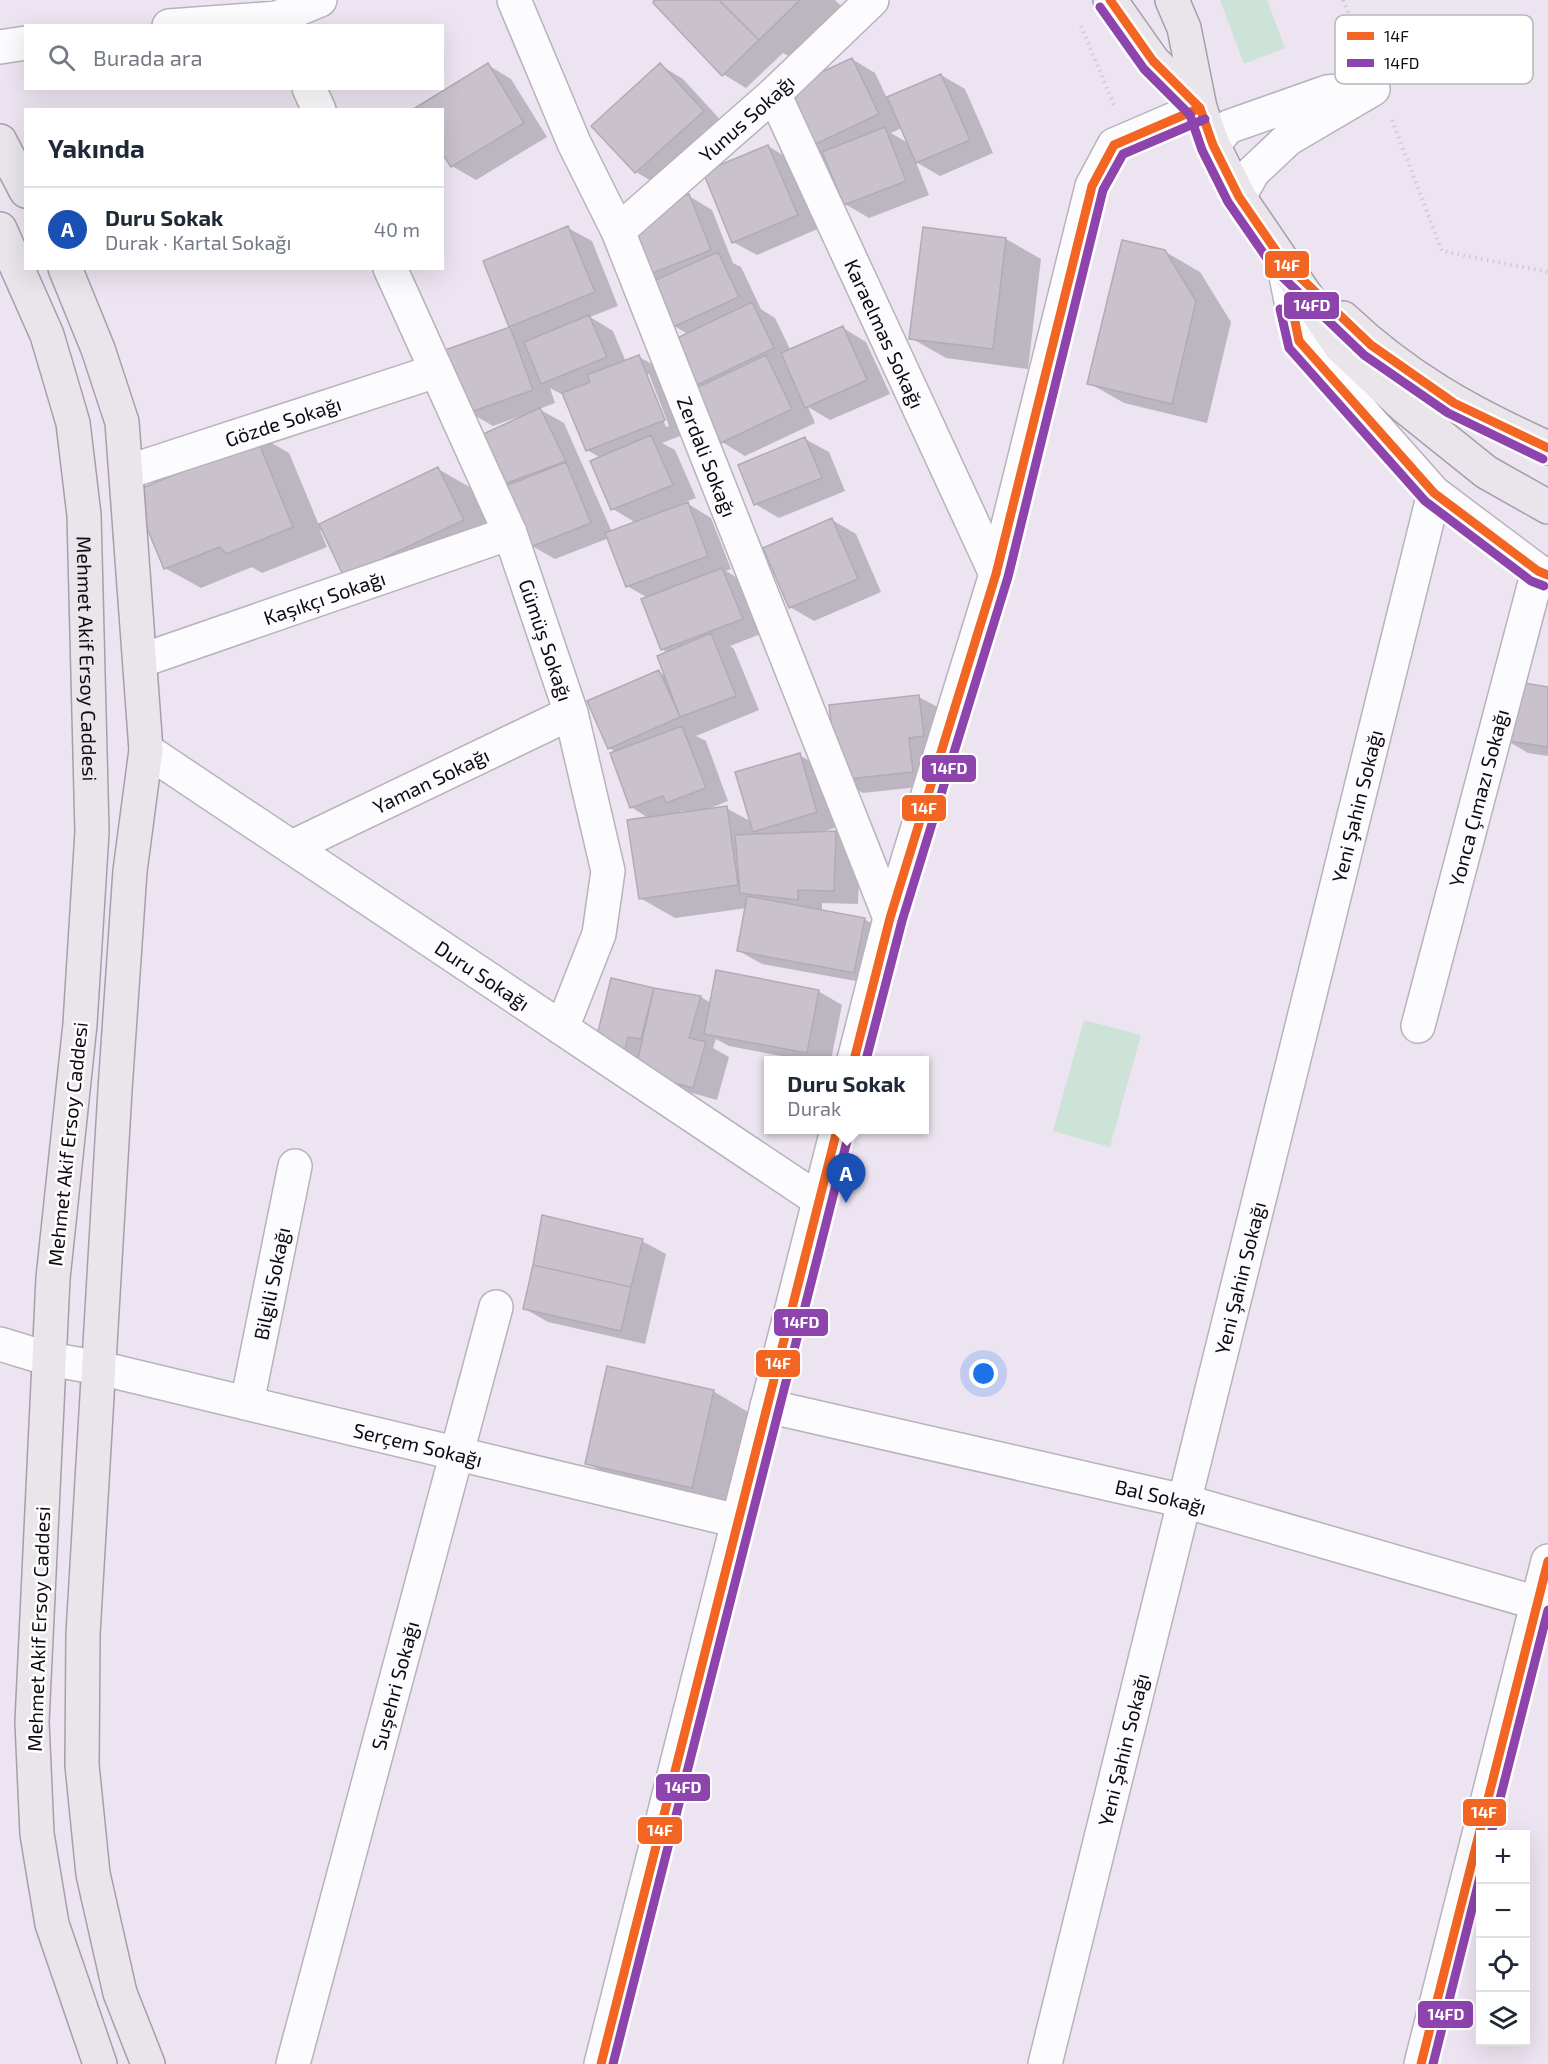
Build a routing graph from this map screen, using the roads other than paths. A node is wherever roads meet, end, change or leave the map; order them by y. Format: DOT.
graph roads {
  1 [pos="320,0"];
  2 [pos="514,0"];
  3 [pos="872,0"];
  4 [pos="1110,0"];
  5 [pos="1172,0"];
  6 [pos="279,22"];
  7 [pos="224,24"];
  8 [pos="24,43"];
  9 [pos="0,47"];
  10 [pos="310,90"];
  11 [pos="774,94"];
  12 [pos="318,108"];
  13 [pos="1200,108"];
  14 [pos="0,141"];
  15 [pos="1213,146"];
  16 [pos="24,187"];
  17 [pos="1239,197"];
  18 [pos="0,229"];
  19 [pos="618,231"];
  20 [pos="1283,261"];
  21 [pos="65,270"];
  22 [pos="391,270"];
  23 [pos="436,371"];
  24 [pos="1548,448"];
  25 [pos="127,472"];
  26 [pos="1434,493"];
  27 [pos="1548,507"];
  28 [pos="510,533"];
  29 [pos="1543,573"];
  30 [pos="996,574"];
  31 [pos="140,661"];
  32 [pos="571,713"];
  33 [pos="146,750"];
  34 [pos="292,847"];
  35 [pos="890,918"];
  36 [pos="1418,1026"];
  37 [pos="562,1028"];
  38 [pos="855,1056"];
  39 [pos="836,1134"];
  40 [pos="295,1166"];
  41 [pos="819,1200"];
  42 [pos="496,1307"];
  43 [pos="0,1344"];
  44 [pos="50,1359"];
  45 [pos="100,1368"];
  46 [pos="247,1403"];
  47 [pos="767,1406"];
  48 [pos="457,1454"];
  49 [pos="1184,1501"];
  50 [pos="738,1521"];
  51 [pos="1548,1561"];
  52 [pos="1543,1604"];
  53 [pos="100,2064"];
  54 [pos="148,2064"];
  55 [pos="293,2064"];
  56 [pos="601,2064"];
  57 [pos="1045,2064"];
  58 [pos="1421,2064"];
  1 -- 6 [label="street"];
  2 -- 19 [label="street, Zerdali Sokağı"];
  3 -- 11 [label="street, Yunus Sokağı"];
  4 -- 13 [label="main road"];
  5 -- 13 [label="main road"];
  6 -- 7 [label="street"];
  8 -- 9 [label="street"];
  10 -- 12 [label="street"];
  11 -- 19 [label="street, Yunus Sokağı"];
  11 -- 30 [label="street, Karaelmas Sokağı"];
  13 -- 15 [label="main road"];
  13 -- 30 [label="street"];
  14 -- 16 [label="main road"];
  15 -- 17 [label="main road"];
  15 -- 17 [label="street"];
  17 -- 20 [label="main road"];
  18 -- 44 [label="main road, Mehmet Akif Ersoy Caddesi"];
  19 -- 35 [label="street, Zerdali Sokağı"];
  20 -- 24 [label="main road"];
  20 -- 26 [label="street"];
  20 -- 27 [label="main road"];
  21 -- 25 [label="main road, Mehmet Akif Ersoy Caddesi"];
  22 -- 23 [label="street, Gümüş Sokağı"];
  23 -- 25 [label="street, Gözde Sokağı"];
  23 -- 28 [label="street, Gümüş Sokağı"];
  25 -- 31 [label="main road, Mehmet Akif Ersoy Caddesi"];
  26 -- 29 [label="street"];
  26 -- 49 [label="street, Yeni Şahin Sokağı"];
  28 -- 31 [label="street, Kaşıkçı Sokağı"];
  28 -- 32 [label="street, Gümüş Sokağı"];
  29 -- 36 [label="street, Yonca Çımazı Sokağı"];
  30 -- 35 [label="street"];
  31 -- 33 [label="main road, Mehmet Akif Ersoy Caddesi"];
  32 -- 34 [label="street, Yaman Sokağı"];
  32 -- 37 [label="street, Gümüş Sokağı"];
  33 -- 34 [label="street, Duru Sokağı"];
  33 -- 45 [label="main road, Mehmet Akif Ersoy Caddesi"];
  34 -- 37 [label="street, Duru Sokağı"];
  35 -- 38 [label="street"];
  37 -- 41 [label="street, Duru Sokağı"];
  39 -- 41 [label="street"];
  40 -- 46 [label="street, Bilgili Sokağı"];
  41 -- 47 [label="street"];
  42 -- 48 [label="street, Suşehri Sokağı"];
  43 -- 44 [label="street, Serçem Sokağı"];
  44 -- 45 [label="street, Serçem Sokağı"];
  44 -- 53 [label="main road, Mehmet Akif Ersoy Caddesi"];
  45 -- 46 [label="street, Serçem Sokağı"];
  45 -- 54 [label="main road, Mehmet Akif Ersoy Caddesi"];
  46 -- 48 [label="street, Serçem Sokağı"];
  47 -- 49 [label="street, Bal Sokağı"];
  47 -- 50 [label="street"];
  48 -- 50 [label="street, Serçem Sokağı"];
  48 -- 55 [label="street, Suşehri Sokağı"];
  49 -- 52 [label="street, Bal Sokağı"];
  49 -- 57 [label="street, Yeni Şahin Sokağı"];
  50 -- 56 [label="street"];
  51 -- 52 [label="street"];
  52 -- 58 [label="street"];
}
